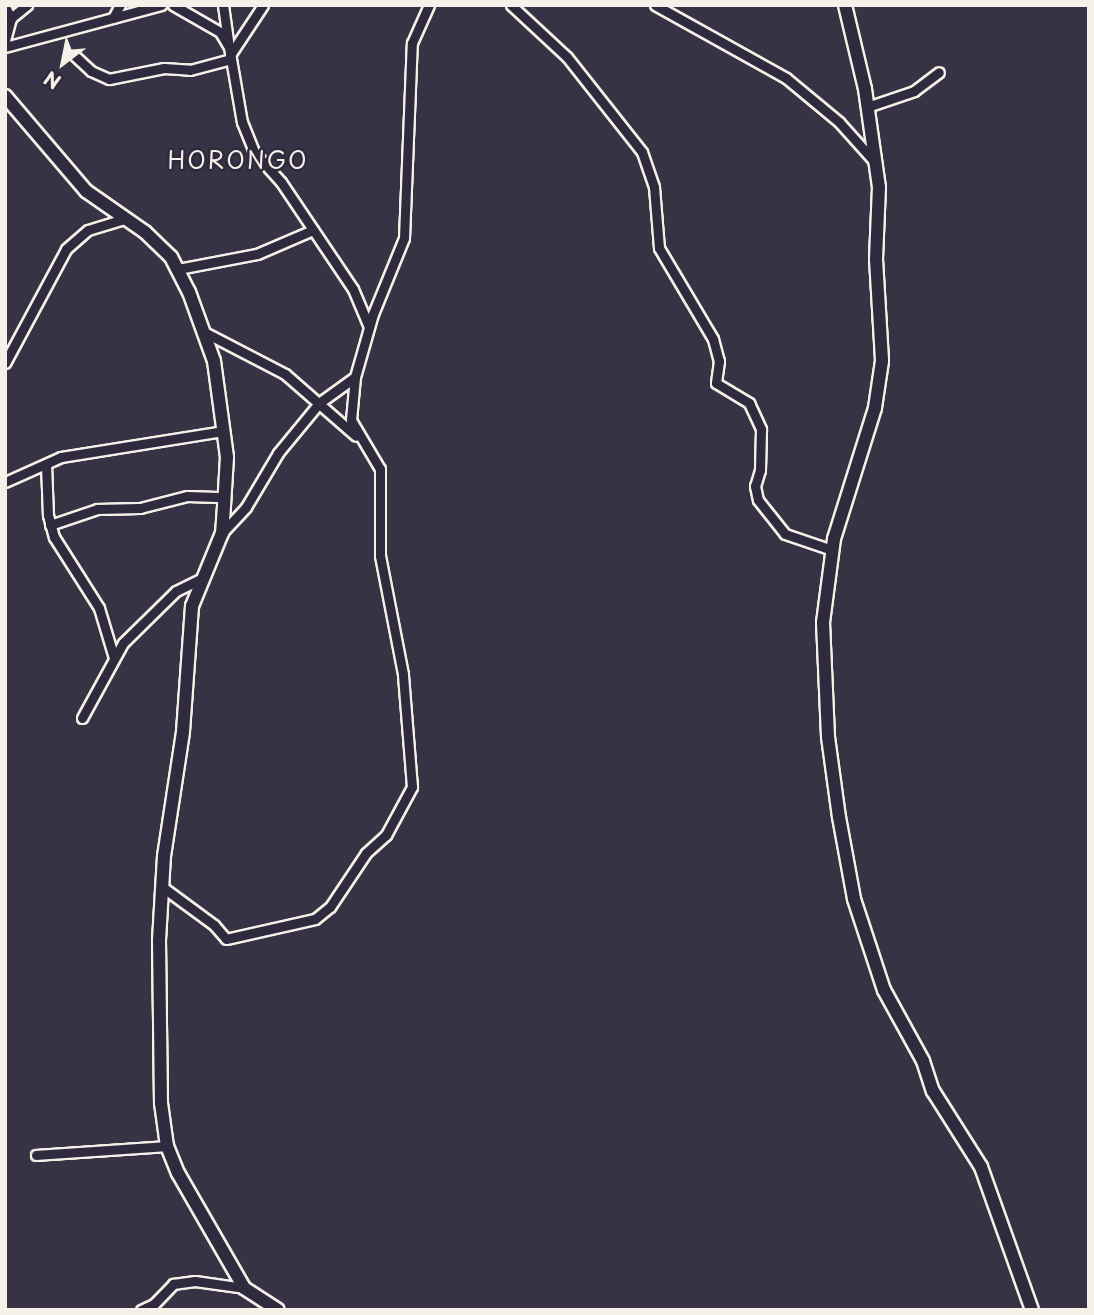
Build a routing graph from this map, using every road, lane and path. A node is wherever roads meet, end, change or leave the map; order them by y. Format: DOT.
graph roads {
  1 [pos="27,5"];
  2 [pos="120,5"];
  3 [pos="161,5"];
  4 [pos="173,5"];
  5 [pos="223,5"];
  6 [pos="264,5"];
  7 [pos="429,5"];
  8 [pos="511,5"];
  9 [pos="654,5"];
  10 [pos="845,5"];
  11 [pos="5,7"];
  12 [pos="10,18"];
  13 [pos="113,18"];
  14 [pos="5,41"];
  15 [pos="5,47"];
  16 [pos="230,54"];
  17 [pos="75,56"];
  18 [pos="939,72"];
  19 [pos="5,96"];
  20 [pos="867,107"];
  21 [pos="874,161"];
  22 [pos="124,219"];
  23 [pos="313,230"];
  24 [pos="178,269"];
  25 [pos="369,327"];
  26 [pos="206,333"];
  27 [pos="5,363"];
  28 [pos="355,377"];
  29 [pos="319,402"];
  30 [pos="224,431"];
  31 [pos="358,438"];
  32 [pos="46,464"];
  33 [pos="5,482"];
  34 [pos="225,497"];
  35 [pos="50,524"];
  36 [pos="222,533"];
  37 [pos="832,550"];
  38 [pos="202,578"];
  39 [pos="114,658"];
  40 [pos="82,718"];
  41 [pos="161,886"];
  42 [pos="167,1146"];
  43 [pos="36,1155"];
  44 [pos="244,1288"];
  45 [pos="141,1310"];
  46 [pos="278,1310"];
  47 [pos="1032,1310"];
  1 -- 12 [label="street"];
  2 -- 13 [label="street"];
  3 -- 13 [label="street"];
  4 -- 16 [label="street"];
  5 -- 16 [label="street"];
  6 -- 16 [label="street"];
  7 -- 25 [label="street"];
  8 -- 37 [label="street"];
  9 -- 21 [label="street"];
  10 -- 20 [label="street"];
  11 -- 12 [label="street"];
  12 -- 14 [label="street"];
  13 -- 15 [label="street"];
  16 -- 17 [label="street"];
  16 -- 23 [label="street"];
  18 -- 20 [label="street"];
  19 -- 22 [label="street"];
  20 -- 21 [label="street"];
  21 -- 37 [label="street"];
  22 -- 24 [label="street"];
  22 -- 27 [label="street"];
  23 -- 24 [label="street"];
  23 -- 25 [label="street"];
  24 -- 26 [label="street"];
  25 -- 28 [label="street"];
  26 -- 29 [label="street"];
  26 -- 30 [label="street"];
  28 -- 29 [label="street"];
  28 -- 31 [label="street"];
  29 -- 31 [label="street"];
  29 -- 36 [label="street"];
  30 -- 32 [label="street"];
  30 -- 34 [label="street"];
  31 -- 41 [label="street"];
  32 -- 33 [label="street"];
  32 -- 35 [label="street"];
  34 -- 35 [label="street"];
  34 -- 36 [label="street"];
  35 -- 39 [label="street"];
  36 -- 38 [label="street"];
  37 -- 47 [label="street"];
  38 -- 39 [label="street"];
  38 -- 41 [label="street"];
  39 -- 40 [label="street"];
  41 -- 42 [label="street"];
  42 -- 43 [label="street"];
  42 -- 44 [label="street"];
  44 -- 45 [label="street"];
  44 -- 46 [label="street"];
}
